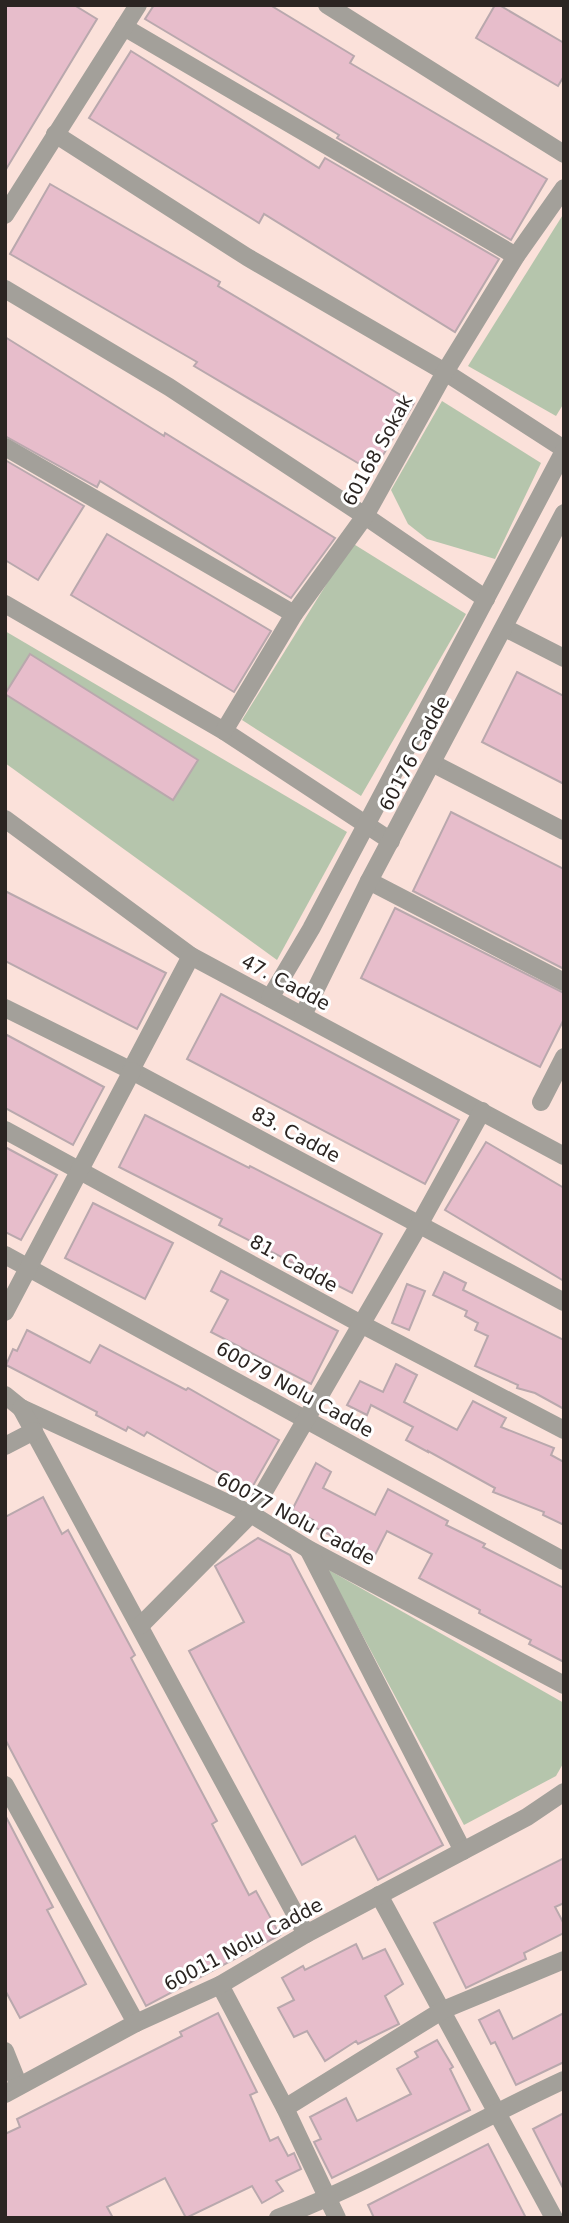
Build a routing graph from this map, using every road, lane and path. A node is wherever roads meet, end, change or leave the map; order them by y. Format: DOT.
graph roads {
  1 [pos="138,5"];
  2 [pos="327,5"];
  3 [pos="124,27"];
  4 [pos="55,134"];
  5 [pos="564,154"];
  6 [pos="564,188"];
  7 [pos="5,215"];
  8 [pos="516,256"];
  9 [pos="5,289"];
  10 [pos="445,372"];
  11 [pos="5,447"];
  12 [pos="564,450"];
  13 [pos="564,513"];
  14 [pos="365,516"];
  15 [pos="486,599"];
  16 [pos="5,604"];
  17 [pos="294,614"];
  18 [pos="505,628"];
  19 [pos="564,658"];
  20 [pos="224,731"];
  21 [pos="432,763"];
  22 [pos="5,819"];
  23 [pos="366,824"];
  24 [pos="564,831"];
  25 [pos="391,841"];
  26 [pos="369,881"];
  27 [pos="191,956"];
  28 [pos="564,982"];
  29 [pos="270,998"];
  30 [pos="5,1009"];
  31 [pos="303,1015"];
  32 [pos="564,1057"];
  33 [pos="132,1070"];
  34 [pos="541,1102"];
  35 [pos="482,1111"];
  36 [pos="5,1130"];
  37 [pos="564,1156"];
  38 [pos="80,1169"];
  39 [pos="419,1224"];
  40 [pos="5,1255"];
  41 [pos="29,1267"];
  42 [pos="564,1302"];
  43 [pos="5,1312"];
  44 [pos="361,1324"];
  45 [pos="5,1395"];
  46 [pos="21,1408"];
  47 [pos="305,1419"];
  48 [pos="564,1430"];
  49 [pos="34,1431"];
  50 [pos="5,1446"];
  51 [pos="251,1514"];
  52 [pos="308,1549"];
  53 [pos="564,1561"];
  54 [pos="139,1626"];
  55 [pos="564,1685"];
  56 [pos="5,1785"];
  57 [pos="561,1802"];
  58 [pos="463,1851"];
  59 [pos="379,1895"];
  60 [pos="306,1934"];
  61 [pos="564,1960"];
  62 [pos="220,1984"];
  63 [pos="443,2010"];
  64 [pos="136,2023"];
  65 [pos="5,2051"];
  66 [pos="564,2080"];
  67 [pos="12,2090"];
  68 [pos="285,2108"];
  69 [pos="498,2110"];
  70 [pos="327,2199"];
  71 [pos="278,2218"];
  72 [pos="337,2218"];
  73 [pos="554,2218"];
  1 -- 3 [label="street"];
  2 -- 5 [label="street"];
  3 -- 4 [label="street"];
  3 -- 8 [label="street"];
  4 -- 7 [label="street"];
  4 -- 10 [label="street"];
  6 -- 8 [label="street, 60168 Sokak"];
  8 -- 10 [label="street, 60168 Sokak"];
  9 -- 14 [label="street"];
  10 -- 12 [label="street"];
  10 -- 14 [label="street, 60168 Sokak"];
  11 -- 17 [label="street"];
  12 -- 15 [label="street"];
  13 -- 18 [label="street, 60176 Cadde"];
  14 -- 15 [label="street"];
  14 -- 17 [label="street, 60168 Sokak"];
  15 -- 23 [label="street"];
  16 -- 20 [label="street"];
  17 -- 20 [label="street, 60168 Sokak"];
  18 -- 19 [label="street"];
  18 -- 21 [label="street, 60176 Cadde"];
  20 -- 23 [label="street"];
  21 -- 24 [label="street"];
  21 -- 25 [label="street, 60176 Cadde"];
  22 -- 27 [label="street, 47. Cadde"];
  23 -- 25 [label="street"];
  23 -- 29 [label="street"];
  25 -- 26 [label="street, 60176 Cadde"];
  26 -- 28 [label="street"];
  26 -- 31 [label="street, 60176 Cadde"];
  27 -- 29 [label="street, 47. Cadde"];
  27 -- 33 [label="street"];
  29 -- 31 [label="street, 47. Cadde"];
  30 -- 33 [label="street, 83. Cadde"];
  31 -- 35 [label="street, 47. Cadde"];
  32 -- 34 [label="street"];
  33 -- 38 [label="street"];
  33 -- 39 [label="street, 83. Cadde"];
  35 -- 37 [label="street, 47. Cadde"];
  35 -- 39 [label="street"];
  36 -- 38 [label="street, 81. Cadde"];
  38 -- 41 [label="street"];
  38 -- 44 [label="street, 81. Cadde"];
  39 -- 42 [label="street, 83. Cadde"];
  39 -- 44 [label="street"];
  40 -- 41 [label="street, 60079 Nolu Cadde"];
  41 -- 43 [label="street"];
  41 -- 47 [label="street, 60079 Nolu Cadde"];
  44 -- 47 [label="street"];
  44 -- 48 [label="street, 81. Cadde"];
  45 -- 46 [label="street, 60077 Nolu Cadde"];
  46 -- 49 [label="street"];
  46 -- 51 [label="street, 60077 Nolu Cadde"];
  47 -- 51 [label="street"];
  47 -- 53 [label="street, 60079 Nolu Cadde"];
  49 -- 50 [label="street"];
  49 -- 54 [label="street"];
  51 -- 52 [label="street, 60077 Nolu Cadde"];
  51 -- 54 [label="street"];
  52 -- 55 [label="street, 60077 Nolu Cadde"];
  52 -- 58 [label="street"];
  54 -- 60 [label="street"];
  56 -- 64 [label="street"];
  57 -- 58 [label="street, 60011 Nolu Cadde"];
  58 -- 59 [label="street, 60011 Nolu Cadde"];
  59 -- 60 [label="street, 60011 Nolu Cadde"];
  59 -- 63 [label="street"];
  60 -- 62 [label="street, 60011 Nolu Cadde"];
  61 -- 63 [label="street"];
  62 -- 64 [label="street, 60011 Nolu Cadde"];
  62 -- 68 [label="street"];
  63 -- 68 [label="street"];
  63 -- 69 [label="street"];
  64 -- 67 [label="street, 60011 Nolu Cadde"];
  65 -- 67 [label="street"];
  66 -- 69 [label="street"];
  68 -- 70 [label="street"];
  69 -- 70 [label="street"];
  69 -- 73 [label="street"];
  70 -- 71 [label="street"];
  70 -- 72 [label="street"];
}
